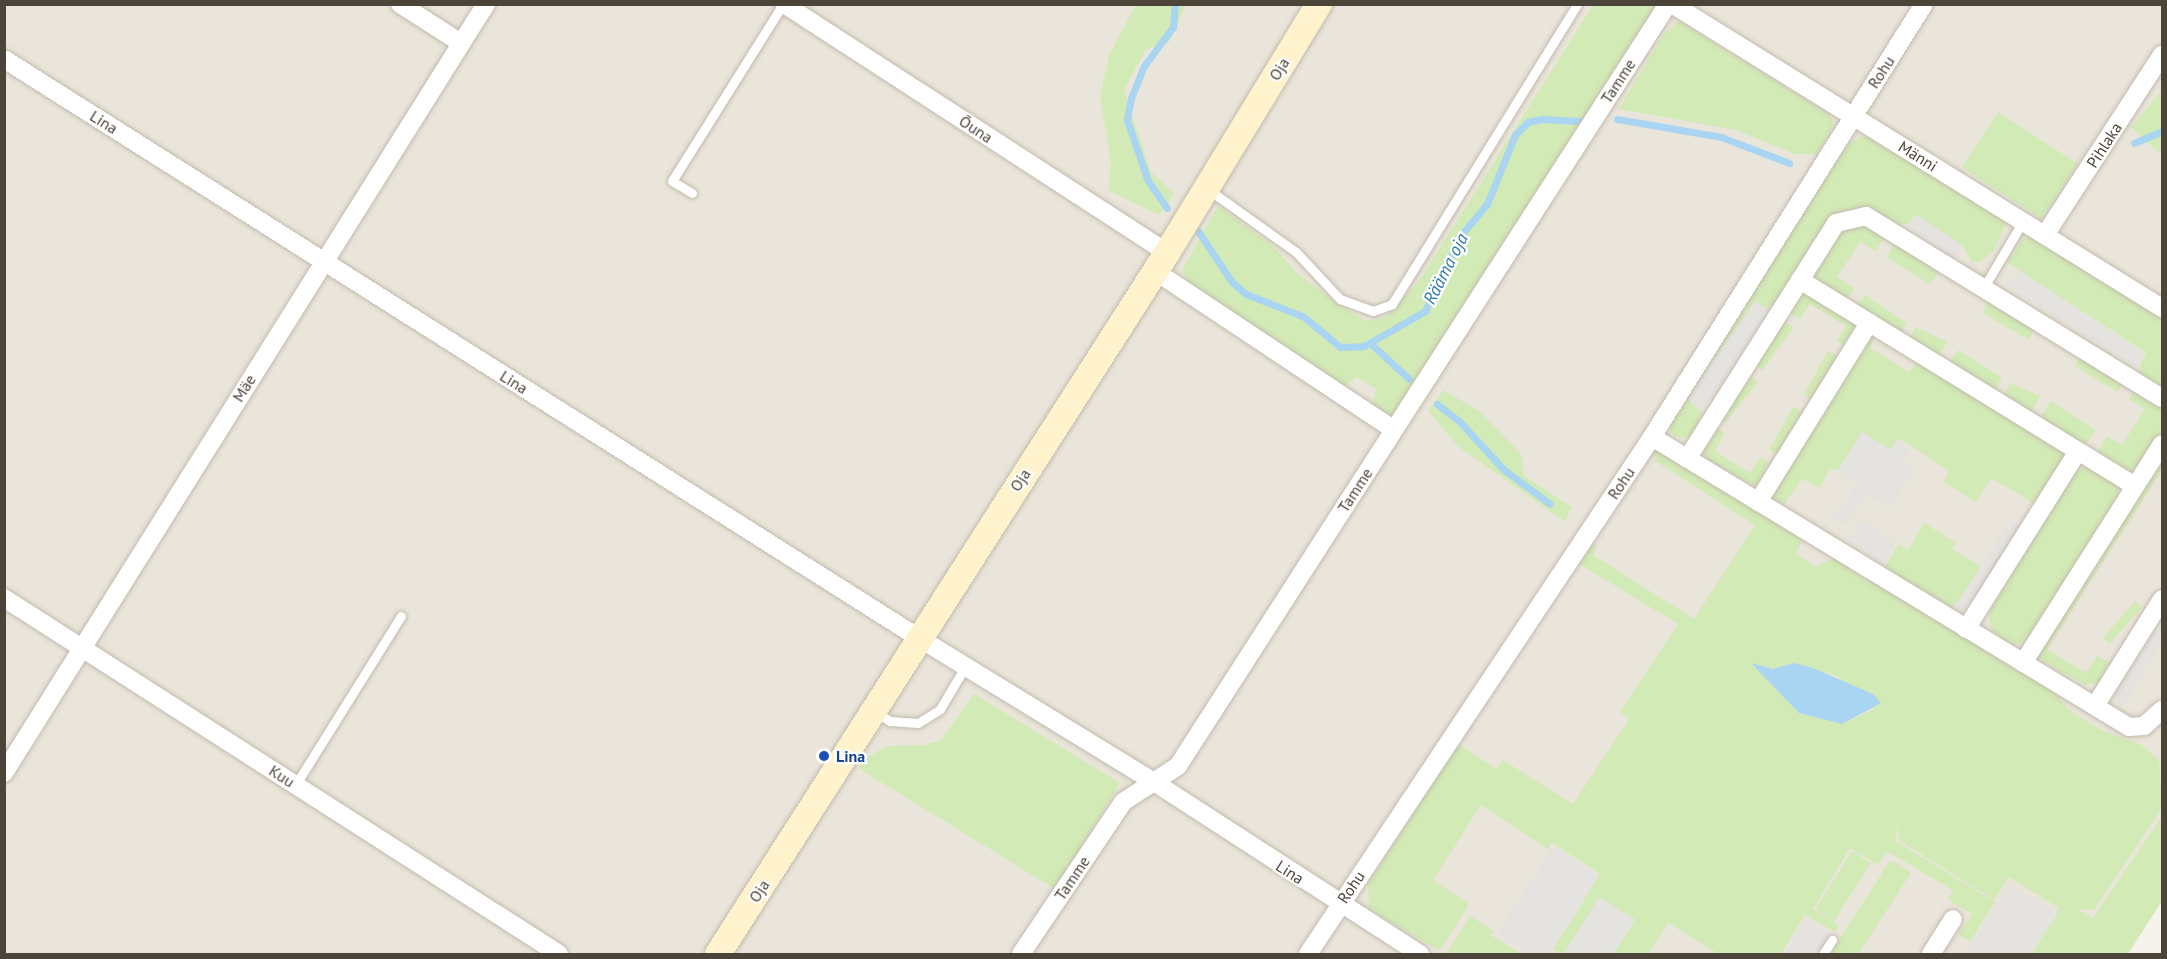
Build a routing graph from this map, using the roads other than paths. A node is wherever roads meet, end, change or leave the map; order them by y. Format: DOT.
graph roads {
  1 [pos="400,4"];
  2 [pos="486,4"];
  3 [pos="783,4"];
  4 [pos="1319,4"];
  5 [pos="1577,4"];
  6 [pos="1670,4"];
  7 [pos="1924,4"];
  8 [pos="461,43"];
  9 [pos="2163,55"];
  10 [pos="4,59"];
  11 [pos="1853,116"];
  12 [pos="1206,188"];
  13 [pos="692,193"];
  14 [pos="2023,221"];
  15 [pos="2045,235"];
  16 [pos="322,261"];
  17 [pos="1161,262"];
  18 [pos="1800,280"];
  19 [pos="1984,287"];
  20 [pos="2163,309"];
  21 [pos="1869,323"];
  22 [pos="2163,398"];
  23 [pos="1394,429"];
  24 [pos="1652,437"];
  25 [pos="2163,444"];
  26 [pos="2078,451"];
  27 [pos="1687,459"];
  28 [pos="2135,486"];
  29 [pos="1758,502"];
  30 [pos="4,598"];
  31 [pos="2163,599"];
  32 [pos="401,616"];
  33 [pos="1966,629"];
  34 [pos="919,638"];
  35 [pos="84,647"];
  36 [pos="2023,663"];
  37 [pos="965,667"];
  38 [pos="2095,706"];
  39 [pos="2163,710"];
  40 [pos="874,711"];
  41 [pos="4,773"];
  42 [pos="1154,782"];
  43 [pos="296,784"];
  44 [pos="1339,904"];
  45 [pos="1953,918"];
  46 [pos="1832,940"];
  47 [pos="559,954"];
  48 [pos="718,954"];
  49 [pos="1021,954"];
  50 [pos="1308,954"];
  51 [pos="1420,954"];
  52 [pos="1823,954"];
  53 [pos="1931,954"];
  1 -- 8 [label="street"];
  2 -- 8 [label="street, Mäe"];
  3 -- 13 [label="lane"];
  3 -- 17 [label="street, Õuna"];
  4 -- 12 [label="street, Oja"];
  5 -- 12 [label="lane"];
  6 -- 11 [label="street, Männi"];
  6 -- 23 [label="street, Tamme"];
  7 -- 11 [label="street, Rohu"];
  8 -- 16 [label="street, Mäe"];
  9 -- 15 [label="street, Pihlaka"];
  10 -- 16 [label="street, Lina"];
  11 -- 14 [label="street, Männi"];
  11 -- 24 [label="street, Rohu"];
  12 -- 17 [label="street, Oja"];
  14 -- 15 [label="street, Männi"];
  14 -- 19 [label="lane"];
  15 -- 20 [label="street, Männi"];
  16 -- 34 [label="street, Lina"];
  16 -- 35 [label="street, Mäe"];
  17 -- 23 [label="street, Õuna"];
  17 -- 34 [label="street, Oja"];
  18 -- 19 [label="street"];
  18 -- 21 [label="street"];
  18 -- 27 [label="street"];
  19 -- 22 [label="street"];
  21 -- 26 [label="street"];
  21 -- 29 [label="street"];
  23 -- 42 [label="street, Tamme"];
  24 -- 27 [label="street"];
  24 -- 44 [label="street, Rohu"];
  25 -- 28 [label="street"];
  26 -- 28 [label="street"];
  26 -- 33 [label="street"];
  27 -- 29 [label="street"];
  28 -- 36 [label="street"];
  29 -- 33 [label="street"];
  30 -- 35 [label="street, Kuu"];
  31 -- 38 [label="street"];
  32 -- 43 [label="lane"];
  33 -- 36 [label="street"];
  34 -- 37 [label="street, Lina"];
  34 -- 40 [label="street, Oja"];
  35 -- 41 [label="street, Mäe"];
  35 -- 43 [label="street, Kuu"];
  36 -- 38 [label="street"];
  37 -- 40 [label="lane"];
  37 -- 42 [label="street, Lina"];
  38 -- 39 [label="street"];
  40 -- 48 [label="street, Oja"];
  42 -- 44 [label="street, Lina"];
  42 -- 49 [label="street, Tamme"];
  43 -- 47 [label="street, Kuu"];
  44 -- 50 [label="street, Rohu"];
  44 -- 51 [label="street, Lina"];
  45 -- 53 [label="street"];
  46 -- 52 [label="lane"];
}
